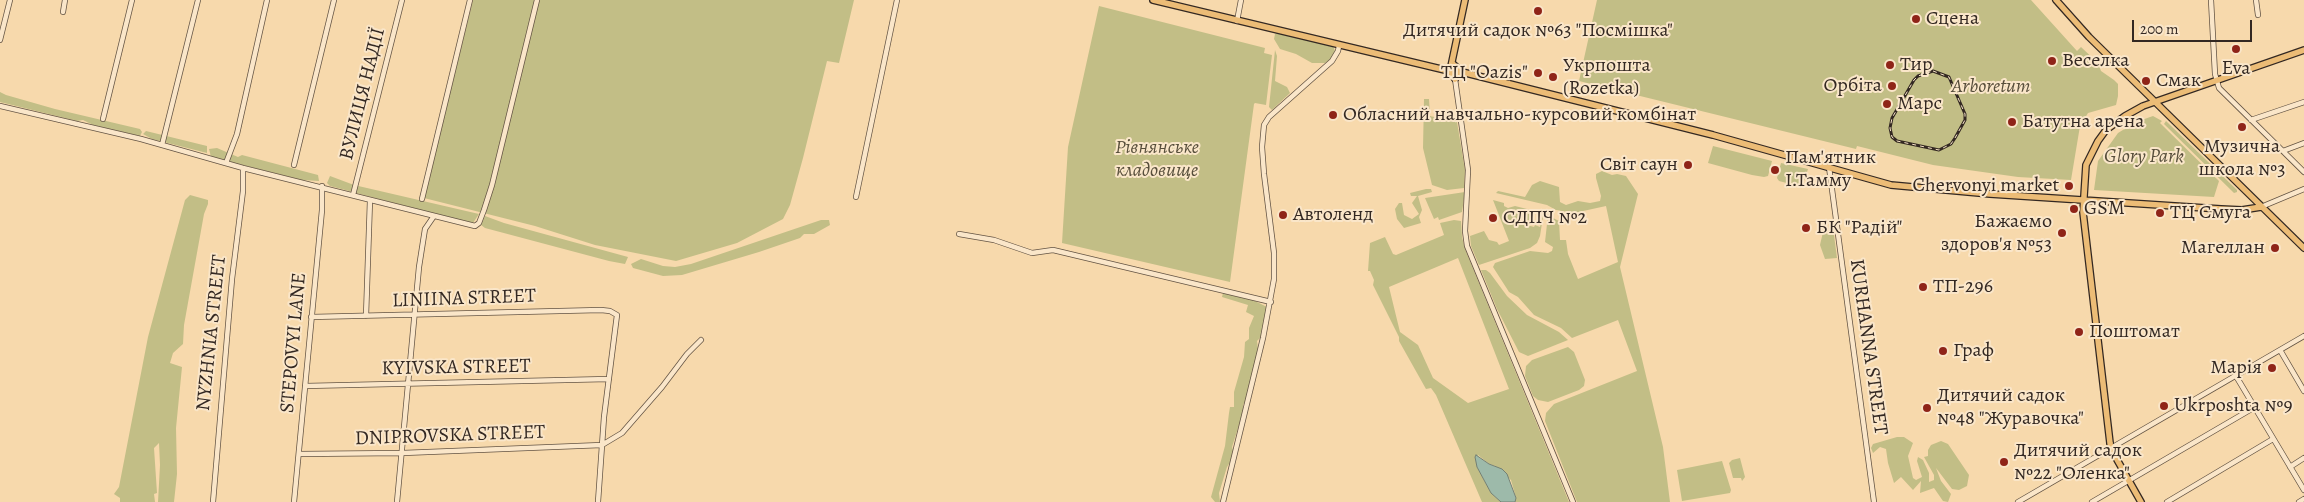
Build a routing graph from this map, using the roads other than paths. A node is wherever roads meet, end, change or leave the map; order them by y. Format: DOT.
graph roads {
  1 [pos="10,0"];
  2 [pos="66,0"];
  3 [pos="132,0"];
  4 [pos="198,0"];
  5 [pos="267,0"];
  6 [pos="334,0"];
  7 [pos="402,0"];
  8 [pos="470,0"];
  9 [pos="537,0"];
  10 [pos="897,0"];
  11 [pos="1153,0"];
  12 [pos="1241,0"];
  13 [pos="1465,0"];
  14 [pos="2056,0"];
  15 [pos="2211,0"];
  16 [pos="2256,0"];
  17 [pos="62,12"];
  18 [pos="2258,15"];
  19 [pos="1237,21"];
  20 [pos="0,40"];
  21 [pos="1339,46"];
  22 [pos="2304,50"];
  23 [pos="1454,71"];
  24 [pos="2216,81"];
  25 [pos="2155,102"];
  26 [pos="2304,102"];
  27 [pos="0,106"];
  28 [pos="103,119"];
  29 [pos="2251,120"];
  30 [pos="2304,143"];
  31 [pos="162,145"];
  32 [pos="2283,151"];
  33 [pos="226,163"];
  34 [pos="294,165"];
  35 [pos="1828,167"];
  36 [pos="243,168"];
  37 [pos="2304,172"];
  38 [pos="322,186"];
  39 [pos="2304,189"];
  40 [pos="353,195"];
  41 [pos="856,197"];
  42 [pos="422,199"];
  43 [pos="2083,199"];
  44 [pos="370,200"];
  45 [pos="2261,207"];
  46 [pos="434,216"];
  47 [pos="958,234"];
  48 [pos="2304,248"];
  49 [pos="1271,302"];
  50 [pos="366,316"];
  51 [pos="414,316"];
  52 [pos="311,317"];
  53 [pos="2304,336"];
  54 [pos="701,340"];
  55 [pos="2280,350"];
  56 [pos="2236,376"];
  57 [pos="609,380"];
  58 [pos="409,384"];
  59 [pos="305,386"];
  60 [pos="2304,391"];
  61 [pos="2255,407"];
  62 [pos="2273,439"];
  63 [pos="602,445"];
  64 [pos="2111,448"];
  65 [pos="403,453"];
  66 [pos="299,454"];
  67 [pos="2304,458"];
  68 [pos="2290,467"];
  69 [pos="2130,481"];
  70 [pos="2304,490"];
  71 [pos="2304,499"];
  72 [pos="213,502"];
  73 [pos="294,502"];
  74 [pos="397,502"];
  75 [pos="598,502"];
  76 [pos="1223,502"];
  77 [pos="1573,502"];
  78 [pos="1874,502"];
  79 [pos="2018,502"];
  80 [pos="2092,502"];
  81 [pos="2141,502"];
  82 [pos="2167,502"];
  83 [pos="2299,502"];
  1 -- 20 [label="street"];
  2 -- 17 [label="street"];
  3 -- 28 [label="street"];
  4 -- 31 [label="street"];
  5 -- 33 [label="street"];
  6 -- 34 [label="street"];
  7 -- 40 [label="street, ВУЛИЦЯ НАДІЇ"];
  8 -- 42 [label="street"];
  9 -- 46 [label="street"];
  10 -- 41 [label="street"];
  11 -- 19 [label="main road"];
  12 -- 19 [label="street"];
  13 -- 23 [label="main road"];
  14 -- 25 [label="main road"];
  15 -- 24 [label="street"];
  16 -- 18 [label="street"];
  19 -- 21 [label="main road"];
  21 -- 23 [label="main road"];
  21 -- 49 [label="street"];
  22 -- 24 [label="main road"];
  23 -- 35 [label="main road"];
  23 -- 77 [label="street"];
  24 -- 25 [label="main road"];
  24 -- 29 [label="street"];
  25 -- 43 [label="main road"];
  25 -- 45 [label="main road"];
  26 -- 29 [label="street"];
  27 -- 31 [label="street"];
  29 -- 32 [label="street"];
  30 -- 32 [label="street"];
  31 -- 33 [label="street"];
  32 -- 37 [label="street"];
  33 -- 36 [label="street"];
  35 -- 43 [label="main road"];
  35 -- 78 [label="street, KURHANNA STREET"];
  36 -- 38 [label="street"];
  36 -- 72 [label="street, NYZHNIA STREET"];
  38 -- 40 [label="street"];
  38 -- 52 [label="street, STEPOVYI LANE"];
  39 -- 45 [label="street"];
  40 -- 44 [label="street"];
  43 -- 45 [label="main road"];
  43 -- 64 [label="main road"];
  44 -- 46 [label="street"];
  44 -- 50 [label="street"];
  45 -- 48 [label="main road"];
  46 -- 51 [label="street"];
  47 -- 49 [label="street"];
  49 -- 76 [label="street"];
  50 -- 51 [label="street, LINIINA STREET"];
  50 -- 52 [label="street, LINIINA STREET"];
  51 -- 57 [label="street, LINIINA STREET"];
  51 -- 58 [label="street"];
  52 -- 59 [label="street, STEPOVYI LANE"];
  53 -- 55 [label="street"];
  54 -- 63 [label="street"];
  55 -- 56 [label="street"];
  55 -- 60 [label="street"];
  56 -- 61 [label="street"];
  56 -- 64 [label="street"];
  57 -- 58 [label="street, KYIVSKA STREET"];
  57 -- 63 [label="street"];
  58 -- 59 [label="street, KYIVSKA STREET"];
  58 -- 65 [label="street"];
  59 -- 66 [label="street, STEPOVYI LANE"];
  61 -- 62 [label="street"];
  61 -- 69 [label="street"];
  62 -- 68 [label="street"];
  62 -- 82 [label="street"];
  63 -- 65 [label="street, DNIPROVSKA STREET"];
  63 -- 75 [label="street"];
  64 -- 69 [label="main road"];
  64 -- 79 [label="street"];
  65 -- 66 [label="street, DNIPROVSKA STREET"];
  65 -- 74 [label="street"];
  66 -- 73 [label="street, STEPOVYI LANE"];
  67 -- 68 [label="street"];
  68 -- 70 [label="street"];
  69 -- 80 [label="street"];
  69 -- 81 [label="main road"];
  71 -- 83 [label="street"];
}
